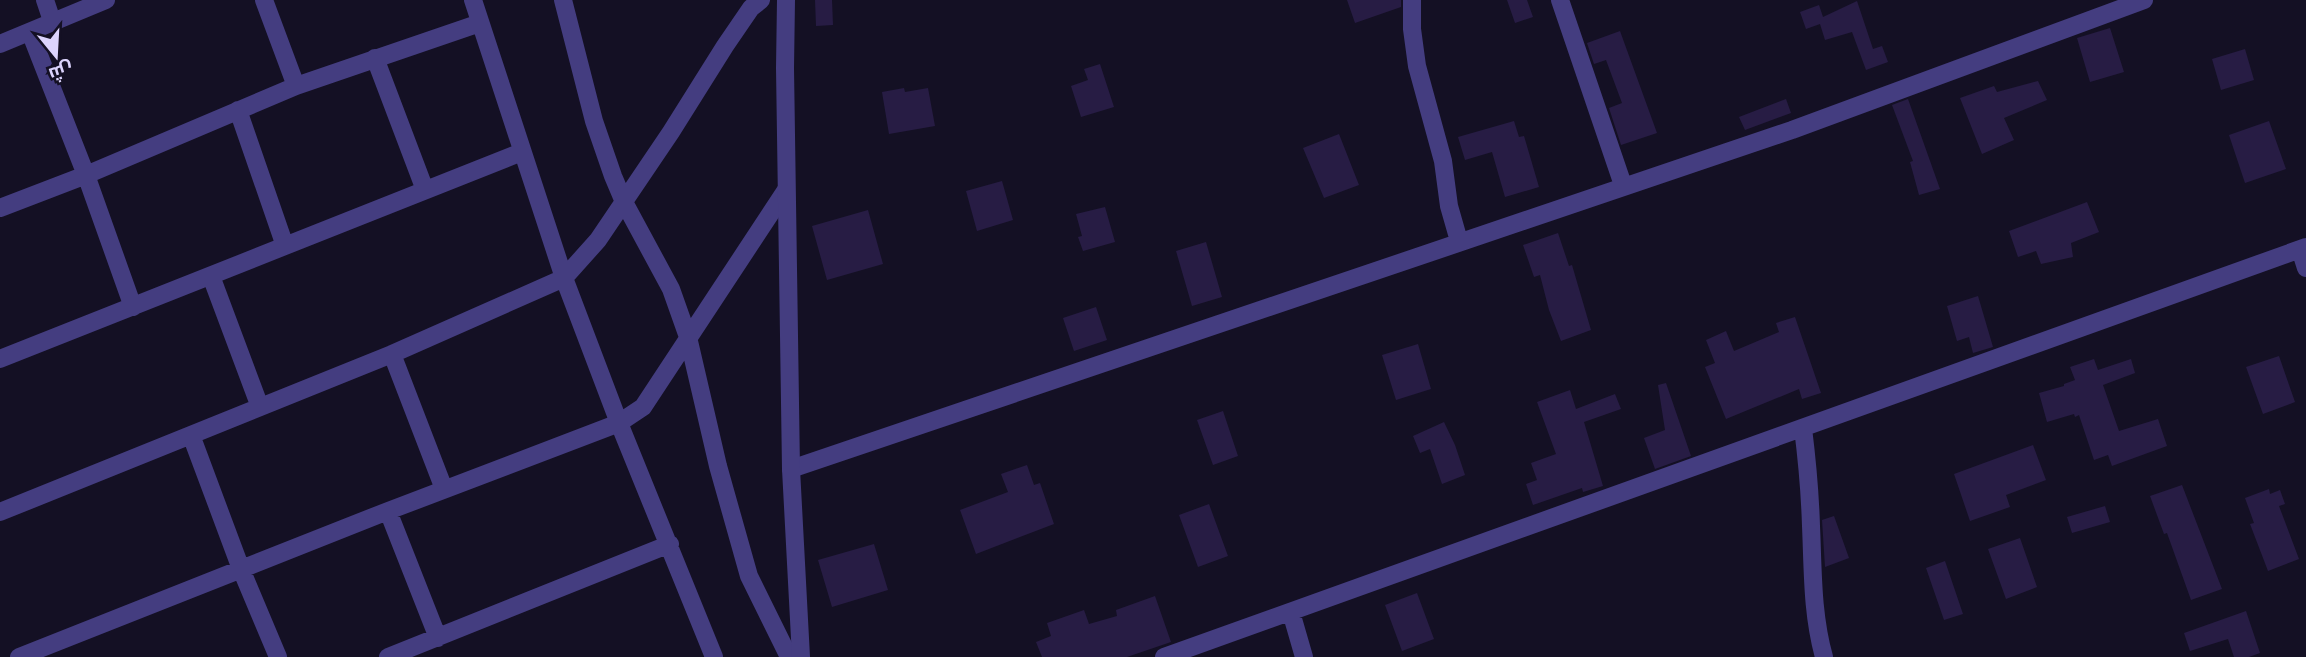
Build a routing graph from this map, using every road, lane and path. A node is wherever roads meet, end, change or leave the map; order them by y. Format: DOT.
graph roads {
  1 [pos="45,0"];
  2 [pos="106,0"];
  3 [pos="264,0"];
  4 [pos="472,0"];
  5 [pos="563,0"];
  6 [pos="761,0"];
  7 [pos="786,0"];
  8 [pos="1412,0"];
  9 [pos="1560,0"];
  10 [pos="2144,0"];
  11 [pos="52,21"];
  12 [pos="480,23"];
  13 [pos="30,32"];
  14 [pos="0,44"];
  15 [pos="376,58"];
  16 [pos="296,86"];
  17 [pos="238,110"];
  18 [pos="522,152"];
  19 [pos="86,175"];
  20 [pos="1623,185"];
  21 [pos="425,190"];
  22 [pos="786,190"];
  23 [pos="624,202"];
  24 [pos="0,208"];
  25 [pos="1459,241"];
  26 [pos="285,246"];
  27 [pos="2303,248"];
  28 [pos="2306,268"];
  29 [pos="211,276"];
  30 [pos="564,278"];
  31 [pos="133,307"];
  32 [pos="688,337"];
  33 [pos="392,354"];
  34 [pos="0,359"];
  35 [pos="260,408"];
  36 [pos="619,423"];
  37 [pos="1803,428"];
  38 [pos="191,435"];
  39 [pos="791,469"];
  40 [pos="444,489"];
  41 [pos="388,511"];
  42 [pos="0,512"];
  43 [pos="670,544"];
  44 [pos="241,569"];
  45 [pos="1290,612"];
  46 [pos="438,638"];
  47 [pos="19,657"];
  48 [pos="278,657"];
  49 [pos="388,657"];
  50 [pos="714,657"];
  51 [pos="789,657"];
  52 [pos="801,657"];
  53 [pos="1164,657"];
  54 [pos="1304,657"];
  55 [pos="1824,657"];
  1 -- 11 [label="street"];
  2 -- 11 [label="street"];
  3 -- 16 [label="street"];
  4 -- 12 [label="street"];
  5 -- 23 [label="street"];
  6 -- 23 [label="street"];
  7 -- 22 [label="street"];
  8 -- 25 [label="street"];
  9 -- 20 [label="street"];
  10 -- 20 [label="street"];
  11 -- 13 [label="street"];
  12 -- 15 [label="street"];
  12 -- 18 [label="street"];
  13 -- 14 [label="street"];
  13 -- 19 [label="street"];
  15 -- 16 [label="street"];
  15 -- 21 [label="street"];
  16 -- 17 [label="street"];
  17 -- 19 [label="street"];
  17 -- 26 [label="street"];
  18 -- 21 [label="street"];
  18 -- 30 [label="street"];
  19 -- 24 [label="street"];
  19 -- 31 [label="street"];
  20 -- 25 [label="street"];
  21 -- 26 [label="street"];
  22 -- 32 [label="street"];
  22 -- 39 [label="street"];
  23 -- 30 [label="street"];
  23 -- 32 [label="street"];
  25 -- 39 [label="street"];
  26 -- 29 [label="street"];
  27 -- 28 [label="street"];
  27 -- 37 [label="street"];
  29 -- 31 [label="street"];
  29 -- 35 [label="street"];
  30 -- 33 [label="street"];
  30 -- 36 [label="street"];
  31 -- 34 [label="street"];
  32 -- 36 [label="street"];
  32 -- 51 [label="street"];
  33 -- 35 [label="street"];
  33 -- 40 [label="street"];
  35 -- 38 [label="street"];
  36 -- 40 [label="street"];
  36 -- 43 [label="street"];
  37 -- 45 [label="street"];
  37 -- 55 [label="street"];
  38 -- 42 [label="street"];
  38 -- 44 [label="street"];
  39 -- 52 [label="street"];
  40 -- 41 [label="street"];
  41 -- 44 [label="street"];
  41 -- 46 [label="street"];
  43 -- 46 [label="street"];
  43 -- 50 [label="street"];
  44 -- 47 [label="street"];
  44 -- 48 [label="street"];
  45 -- 53 [label="street"];
  45 -- 54 [label="street"];
  46 -- 49 [label="street"];
}
